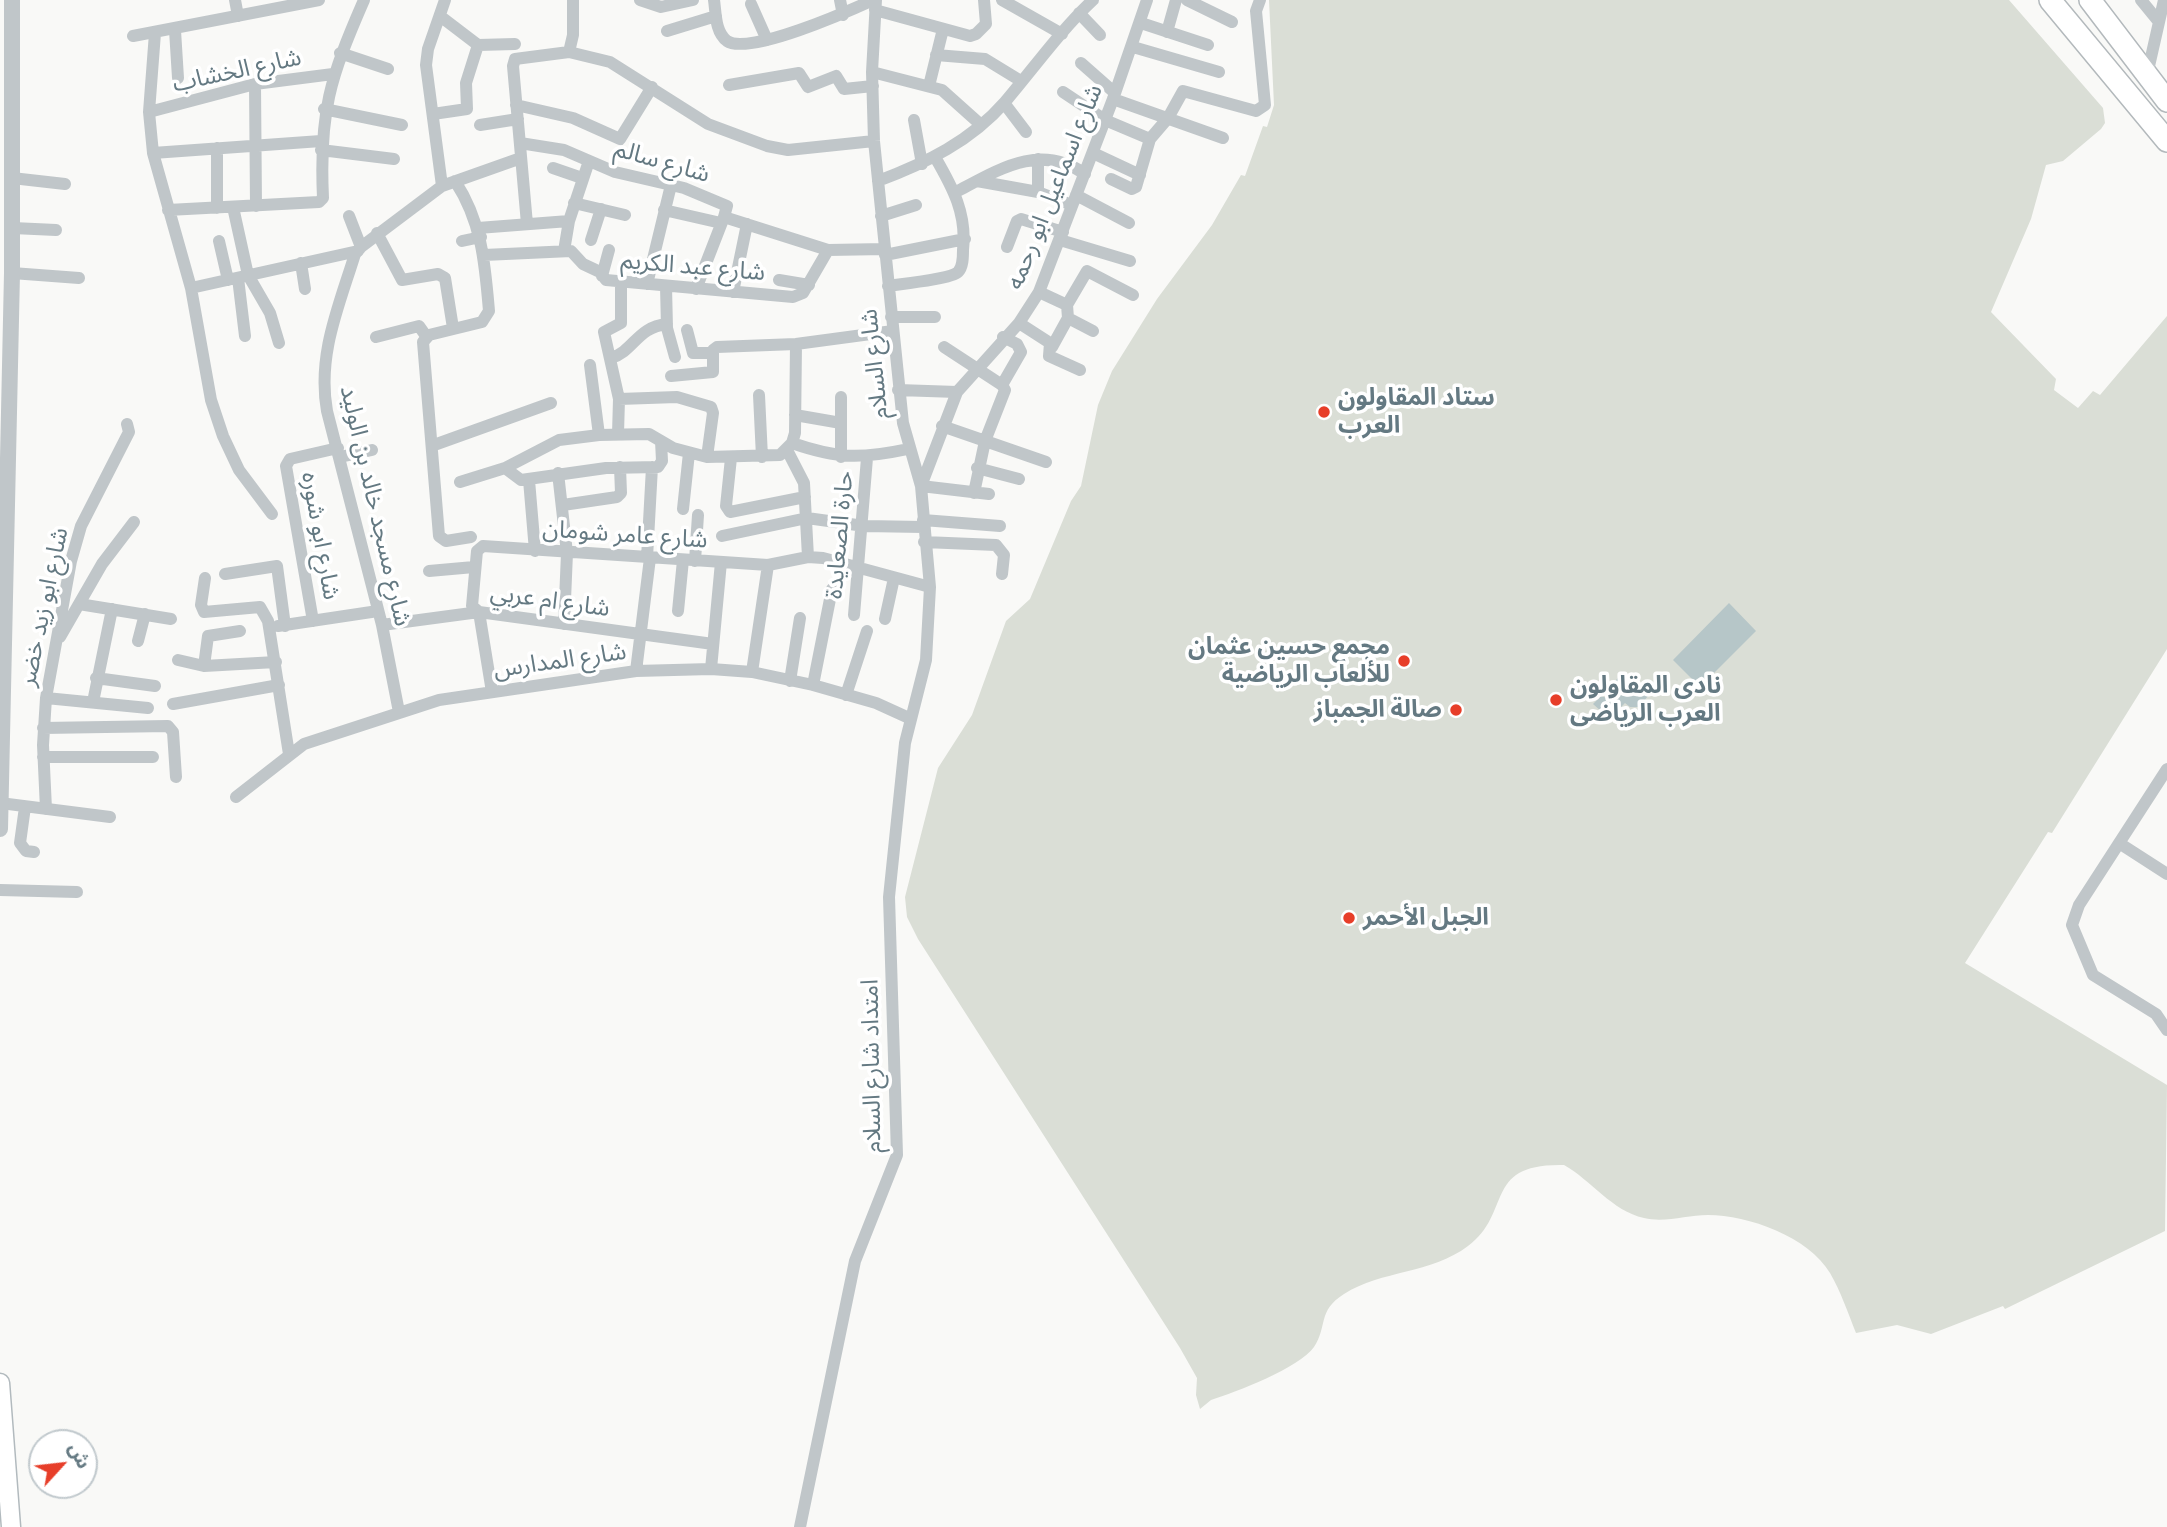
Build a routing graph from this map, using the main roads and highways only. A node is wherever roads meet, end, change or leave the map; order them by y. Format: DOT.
graph roads {
  1 [pos="2050,0"];
  2 [pos="2090,0"];
  3 [pos="2167,101"];
  4 [pos="2167,141"];
  5 [pos="0,1383"];
  6 [pos="12,1527"];
  1 -- 4 [label="highway"];
  2 -- 3 [label="highway"];
  5 -- 6 [label="main road"];
}
